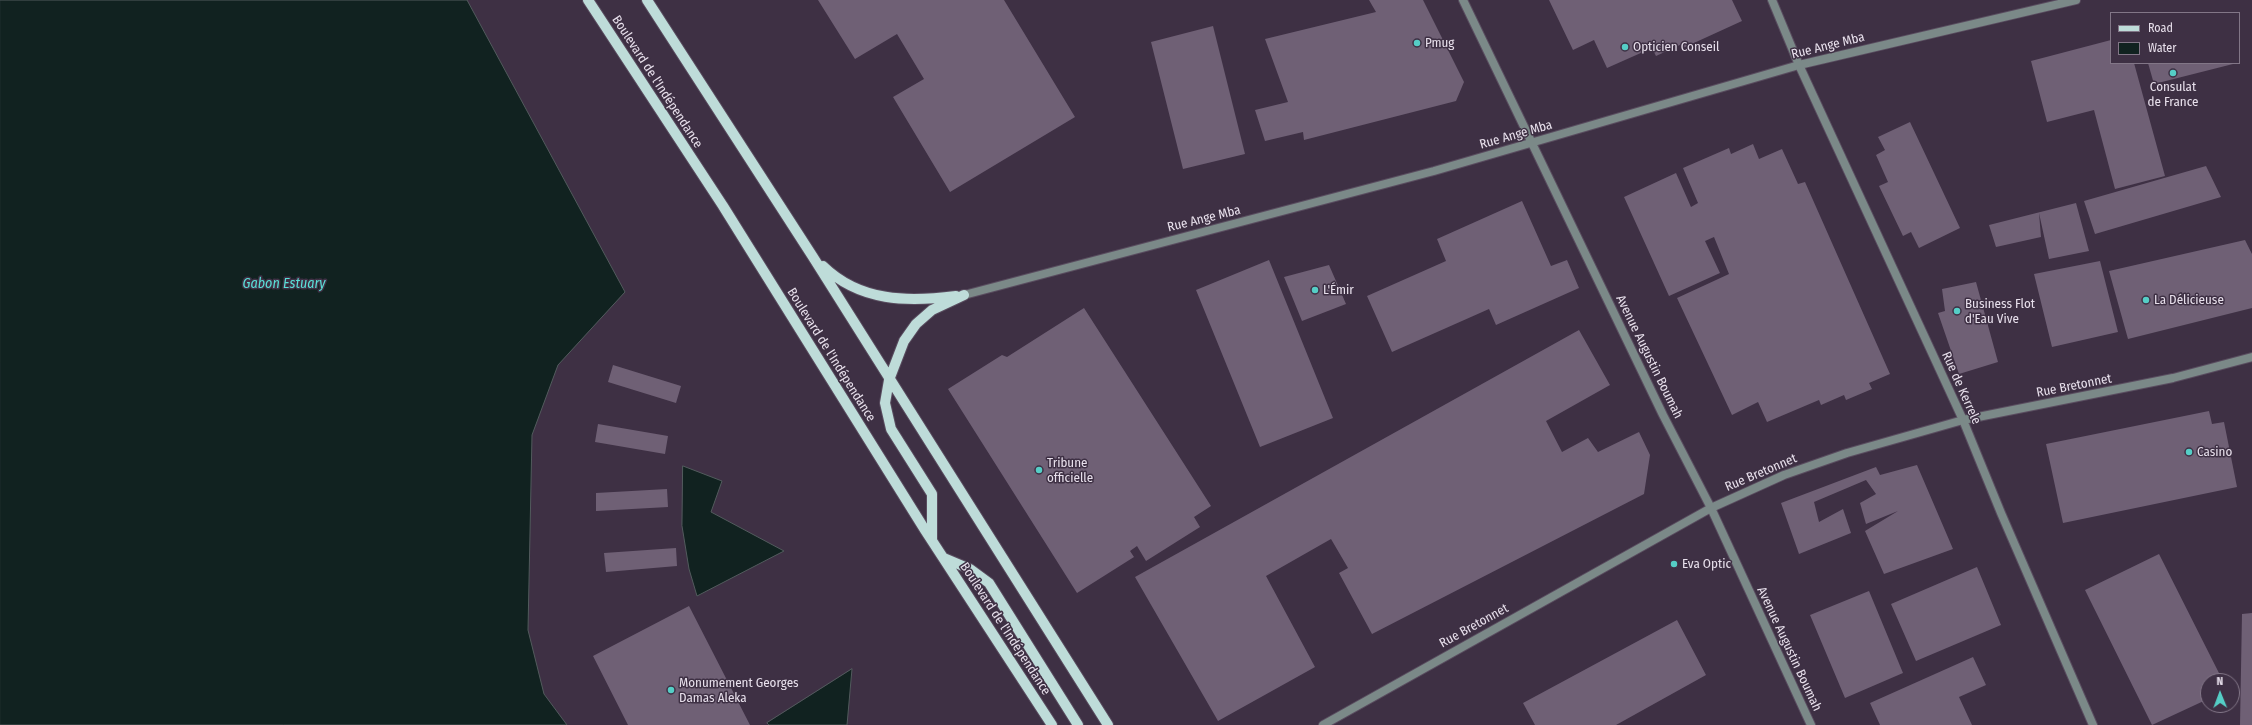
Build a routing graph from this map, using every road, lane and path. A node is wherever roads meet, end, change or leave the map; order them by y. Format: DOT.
graph roads {
  1 [pos="588,0"];
  2 [pos="648,0"];
  3 [pos="1463,0"];
  4 [pos="1772,0"];
  5 [pos="2076,0"];
  6 [pos="1799,65"];
  7 [pos="1530,142"];
  8 [pos="813,257"];
  9 [pos="964,295"];
  10 [pos="2252,357"];
  11 [pos="889,380"];
  12 [pos="1963,420"];
  13 [pos="1711,508"];
  14 [pos="932,540"];
  15 [pos="944,558"];
  16 [pos="1052,725"];
  17 [pos="1078,725"];
  18 [pos="1108,725"];
  19 [pos="1323,725"];
  20 [pos="1811,725"];
  21 [pos="2093,725"];
  1 -- 14 [label="main road, Boulevard de l'Indépendance"];
  2 -- 8 [label="main road"];
  3 -- 7 [label="street, Avenue Augustin Boumah"];
  4 -- 6 [label="street, Rue de Kerrele"];
  5 -- 6 [label="street, Rue Ange Mba"];
  6 -- 7 [label="street, Rue Ange Mba"];
  6 -- 12 [label="street, Rue de Kerrele"];
  7 -- 9 [label="street, Rue Ange Mba"];
  7 -- 13 [label="street, Avenue Augustin Boumah"];
  8 -- 9 [label="main road"];
  8 -- 11 [label="main road"];
  9 -- 11 [label="main road"];
  10 -- 12 [label="street, Rue Bretonnet"];
  11 -- 14 [label="main road"];
  11 -- 18 [label="main road"];
  12 -- 13 [label="street, Rue Bretonnet"];
  12 -- 21 [label="street, Rue de Kerrele"];
  13 -- 19 [label="street, Rue Bretonnet"];
  13 -- 20 [label="street, Avenue Augustin Boumah"];
  14 -- 15 [label="main road, Boulevard de l'Indépendance"];
  15 -- 16 [label="main road, Boulevard de l'Indépendance"];
  15 -- 17 [label="main road"];
}
